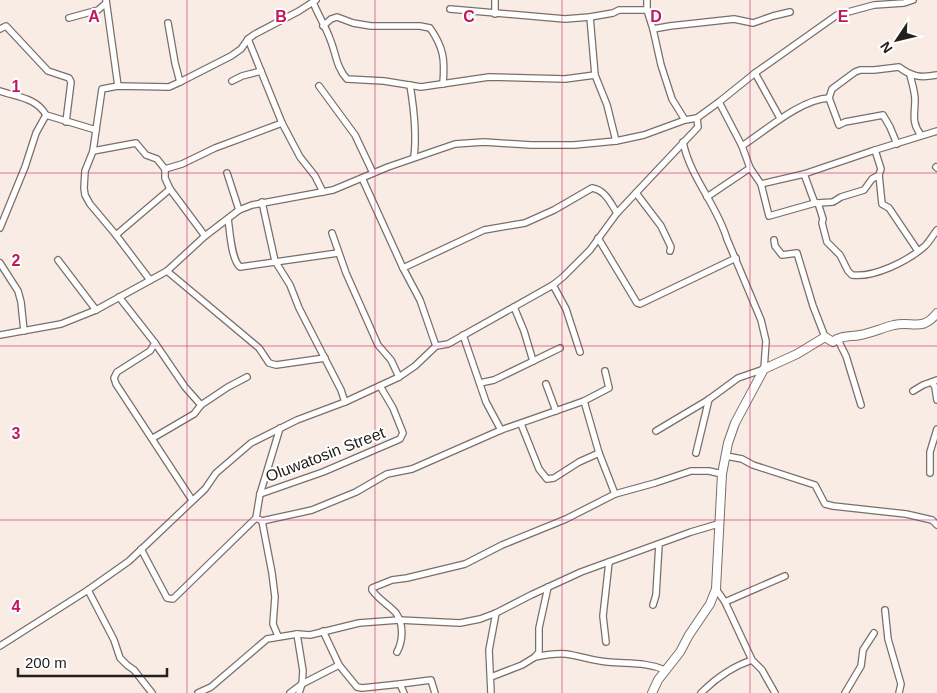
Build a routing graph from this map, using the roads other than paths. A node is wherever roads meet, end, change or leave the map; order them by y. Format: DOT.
graph roads {
  1 [pos="495,0"];
  2 [pos="647,0"];
  3 [pos="913,0"];
  4 [pos="314,1"];
  5 [pos="106,2"];
  6 [pos="873,2"];
  7 [pos="450,9"];
  8 [pos="647,10"];
  9 [pos="790,12"];
  10 [pos="495,14"];
  11 [pos="590,17"];
  12 [pos="69,18"];
  13 [pos="168,23"];
  14 [pos="323,26"];
  15 [pos="0,29"];
  16 [pos="653,29"];
  17 [pos="248,39"];
  18 [pos="261,71"];
  19 [pos="755,73"];
  20 [pos="595,75"];
  21 [pos="910,75"];
  22 [pos="937,75"];
  23 [pos="232,81"];
  24 [pos="180,82"];
  25 [pos="443,84"];
  26 [pos="410,85"];
  27 [pos="118,86"];
  28 [pos="320,86"];
  29 [pos="0,91"];
  30 [pos="829,98"];
  31 [pos="719,102"];
  32 [pos="46,116"];
  33 [pos="697,118"];
  34 [pos="780,118"];
  35 [pos="685,120"];
  36 [pos="66,122"];
  37 [pos="282,123"];
  38 [pos="96,130"];
  39 [pos="937,131"];
  40 [pos="921,135"];
  41 [pos="616,141"];
  42 [pos="683,142"];
  43 [pos="897,144"];
  44 [pos="742,146"];
  45 [pos="875,150"];
  46 [pos="93,151"];
  47 [pos="414,157"];
  48 [pos="750,168"];
  49 [pos="165,169"];
  50 [pos="228,173"];
  51 [pos="373,174"];
  52 [pos="804,174"];
  53 [pos="879,175"];
  54 [pos="362,178"];
  55 [pos="761,184"];
  56 [pos="170,189"];
  57 [pos="323,192"];
  58 [pos="636,193"];
  59 [pos="707,197"];
  60 [pos="262,202"];
  61 [pos="816,203"];
  62 [pos="239,210"];
  63 [pos="617,213"];
  64 [pos="228,218"];
  65 [pos="0,228"];
  66 [pos="937,230"];
  67 [pos="332,233"];
  68 [pos="116,235"];
  69 [pos="205,236"];
  70 [pos="598,238"];
  71 [pos="774,240"];
  72 [pos="670,251"];
  73 [pos="918,251"];
  74 [pos="338,253"];
  75 [pos="736,258"];
  76 [pos="58,260"];
  77 [pos="275,261"];
  78 [pos="0,263"];
  79 [pos="403,268"];
  80 [pos="167,271"];
  81 [pos="150,280"];
  82 [pos="553,285"];
  83 [pos="119,297"];
  84 [pos="514,307"];
  85 [pos="96,310"];
  86 [pos="937,313"];
  87 [pos="24,331"];
  88 [pos="0,335"];
  89 [pos="463,335"];
  90 [pos="825,337"];
  91 [pos="837,338"];
  92 [pos="155,343"];
  93 [pos="436,346"];
  94 [pos="560,348"];
  95 [pos="580,352"];
  96 [pos="325,358"];
  97 [pos="533,361"];
  98 [pos="764,369"];
  99 [pos="605,371"];
  100 [pos="247,377"];
  101 [pos="399,377"];
  102 [pos="934,381"];
  103 [pos="480,383"];
  104 [pos="546,384"];
  105 [pos="380,386"];
  106 [pos="914,391"];
  107 [pos="709,399"];
  108 [pos="937,400"];
  109 [pos="584,401"];
  110 [pos="345,402"];
  111 [pos="202,405"];
  112 [pos="861,405"];
  113 [pos="556,411"];
  114 [pos="521,424"];
  115 [pos="280,428"];
  116 [pos="937,429"];
  117 [pos="502,430"];
  118 [pos="656,431"];
  119 [pos="153,438"];
  120 [pos="599,453"];
  121 [pos="696,453"];
  122 [pos="726,456"];
  123 [pos="930,473"];
  124 [pos="722,474"];
  125 [pos="260,494"];
  126 [pos="615,494"];
  127 [pos="192,500"];
  128 [pos="259,519"];
  129 [pos="718,524"];
  130 [pos="937,525"];
  131 [pos="659,544"];
  132 [pos="141,549"];
  133 [pos="609,562"];
  134 [pos="785,576"];
  135 [pos="548,587"];
  136 [pos="716,589"];
  137 [pos="88,590"];
  138 [pos="725,602"];
  139 [pos="653,604"];
  140 [pos="885,610"];
  141 [pos="496,613"];
  142 [pos="399,620"];
  143 [pos="323,631"];
  144 [pos="874,633"];
  145 [pos="297,634"];
  146 [pos="278,636"];
  147 [pos="606,642"];
  148 [pos="0,646"];
  149 [pos="396,652"];
  150 [pos="535,657"];
  151 [pos="752,660"];
  152 [pos="339,666"];
  153 [pos="665,670"];
  154 [pos="491,677"];
  155 [pos="302,684"];
  156 [pos="400,684"];
  157 [pos="211,690"];
  158 [pos="152,693"];
  159 [pos="198,693"];
  160 [pos="290,693"];
  161 [pos="299,693"];
  162 [pos="404,693"];
  163 [pos="435,693"];
  164 [pos="491,693"];
  165 [pos="652,693"];
  166 [pos="701,693"];
  167 [pos="775,693"];
  168 [pos="845,693"];
  169 [pos="899,693"];
  1 -- 10 [label="street"];
  2 -- 8 [label="street"];
  3 -- 6 [label="street"];
  4 -- 14 [label="street"];
  4 -- 17 [label="street"];
  5 -- 12 [label="street"];
  5 -- 27 [label="street"];
  6 -- 19 [label="street"];
  7 -- 10 [label="street"];
  8 -- 11 [label="street"];
  8 -- 16 [label="street"];
  9 -- 16 [label="street"];
  10 -- 11 [label="street"];
  11 -- 20 [label="street"];
  13 -- 24 [label="street"];
  14 -- 25 [label="street"];
  14 -- 26 [label="street"];
  15 -- 36 [label="street"];
  16 -- 35 [label="street"];
  17 -- 18 [label="street"];
  17 -- 24 [label="street"];
  18 -- 23 [label="street"];
  18 -- 37 [label="street"];
  19 -- 31 [label="street"];
  19 -- 34 [label="street"];
  20 -- 25 [label="street"];
  20 -- 41 [label="street"];
  21 -- 22 [label="street"];
  21 -- 30 [label="street"];
  21 -- 40 [label="street"];
  24 -- 27 [label="street"];
  25 -- 26 [label="street"];
  26 -- 47 [label="street"];
  27 -- 38 [label="street"];
  28 -- 51 [label="street"];
  29 -- 32 [label="street"];
  30 -- 34 [label="street"];
  30 -- 43 [label="street"];
  31 -- 33 [label="street"];
  31 -- 44 [label="street"];
  32 -- 36 [label="street"];
  32 -- 65 [label="street"];
  33 -- 35 [label="street"];
  33 -- 42 [label="street"];
  34 -- 44 [label="street"];
  35 -- 41 [label="street"];
  36 -- 38 [label="street"];
  37 -- 49 [label="street"];
  37 -- 57 [label="street"];
  38 -- 46 [label="street"];
  39 -- 40 [label="street"];
  40 -- 43 [label="street"];
  41 -- 47 [label="street"];
  42 -- 58 [label="street"];
  42 -- 59 [label="street"];
  43 -- 45 [label="street"];
  44 -- 48 [label="street"];
  45 -- 52 [label="street"];
  45 -- 53 [label="street"];
  46 -- 49 [label="street"];
  46 -- 68 [label="street"];
  47 -- 51 [label="street"];
  48 -- 55 [label="street"];
  48 -- 59 [label="street"];
  49 -- 56 [label="street"];
  50 -- 62 [label="street"];
  51 -- 54 [label="street"];
  52 -- 55 [label="street"];
  52 -- 61 [label="street"];
  53 -- 61 [label="street"];
  53 -- 73 [label="street"];
  54 -- 57 [label="street"];
  54 -- 79 [label="street"];
  55 -- 61 [label="street"];
  56 -- 68 [label="street"];
  56 -- 69 [label="street"];
  57 -- 60 [label="street"];
  58 -- 63 [label="street"];
  58 -- 72 [label="street"];
  59 -- 75 [label="street"];
  60 -- 62 [label="street"];
  60 -- 77 [label="street"];
  61 -- 73 [label="street"];
  62 -- 64 [label="street"];
  63 -- 70 [label="street"];
  63 -- 79 [label="street"];
  64 -- 69 [label="street"];
  64 -- 77 [label="street"];
  66 -- 73 [label="street"];
  67 -- 74 [label="street"];
  68 -- 81 [label="street"];
  69 -- 80 [label="street"];
  70 -- 75 [label="street"];
  70 -- 82 [label="street"];
  71 -- 90 [label="street"];
  74 -- 77 [label="street"];
  74 -- 101 [label="street"];
  75 -- 98 [label="street"];
  76 -- 85 [label="street"];
  77 -- 96 [label="street"];
  78 -- 87 [label="street"];
  79 -- 93 [label="street"];
  80 -- 81 [label="street"];
  80 -- 96 [label="street"];
  81 -- 83 [label="street"];
  82 -- 84 [label="street"];
  82 -- 95 [label="street"];
  83 -- 85 [label="street"];
  83 -- 92 [label="street"];
  84 -- 89 [label="street"];
  84 -- 97 [label="street"];
  85 -- 87 [label="street"];
  86 -- 91 [label="street"];
  87 -- 88 [label="street"];
  89 -- 93 [label="street"];
  89 -- 103 [label="street"];
  90 -- 91 [label="street"];
  90 -- 98 [label="street"];
  91 -- 112 [label="street"];
  92 -- 111 [label="street"];
  92 -- 119 [label="street"];
  93 -- 101 [label="street"];
  94 -- 97 [label="street"];
  96 -- 110 [label="street"];
  97 -- 103 [label="street"];
  98 -- 107 [label="street"];
  98 -- 122 [label="street"];
  99 -- 109 [label="street"];
  100 -- 111 [label="street"];
  101 -- 105 [label="street"];
  102 -- 106 [label="street"];
  102 -- 108 [label="street"];
  103 -- 117 [label="street"];
  104 -- 113 [label="street"];
  105 -- 110 [label="street"];
  105 -- 125 [label="street, Oluwatosin Street"];
  107 -- 118 [label="street"];
  107 -- 121 [label="street"];
  109 -- 113 [label="street"];
  109 -- 120 [label="street"];
  110 -- 115 [label="street"];
  111 -- 119 [label="street"];
  113 -- 114 [label="street"];
  114 -- 117 [label="street"];
  114 -- 120 [label="street"];
  115 -- 125 [label="street"];
  115 -- 127 [label="street"];
  116 -- 123 [label="street"];
  117 -- 128 [label="street"];
  119 -- 127 [label="street"];
  120 -- 126 [label="street"];
  122 -- 124 [label="street"];
  122 -- 130 [label="street"];
  124 -- 126 [label="street"];
  124 -- 129 [label="street"];
  125 -- 128 [label="street"];
  126 -- 142 [label="street"];
  127 -- 132 [label="street"];
  128 -- 132 [label="street"];
  128 -- 146 [label="street"];
  129 -- 131 [label="street"];
  129 -- 136 [label="street"];
  131 -- 133 [label="street"];
  131 -- 139 [label="street"];
  132 -- 137 [label="street"];
  133 -- 135 [label="street"];
  133 -- 147 [label="street"];
  134 -- 138 [label="street"];
  135 -- 141 [label="street"];
  135 -- 150 [label="street"];
  136 -- 138 [label="street"];
  136 -- 153 [label="street"];
  137 -- 148 [label="street"];
  137 -- 158 [label="street"];
  138 -- 151 [label="street"];
  140 -- 169 [label="street"];
  141 -- 142 [label="street"];
  141 -- 154 [label="street"];
  142 -- 143 [label="street"];
  142 -- 149 [label="street"];
  143 -- 145 [label="street"];
  143 -- 152 [label="street"];
  144 -- 168 [label="street"];
  145 -- 146 [label="street"];
  145 -- 155 [label="street"];
  146 -- 157 [label="street"];
  150 -- 153 [label="street"];
  150 -- 154 [label="street"];
  151 -- 166 [label="street"];
  151 -- 167 [label="street"];
  152 -- 155 [label="street"];
  152 -- 156 [label="street"];
  153 -- 165 [label="street"];
  154 -- 164 [label="street"];
  155 -- 160 [label="street"];
  155 -- 161 [label="street"];
  156 -- 162 [label="street"];
  156 -- 163 [label="street"];
  157 -- 159 [label="street"];
}
